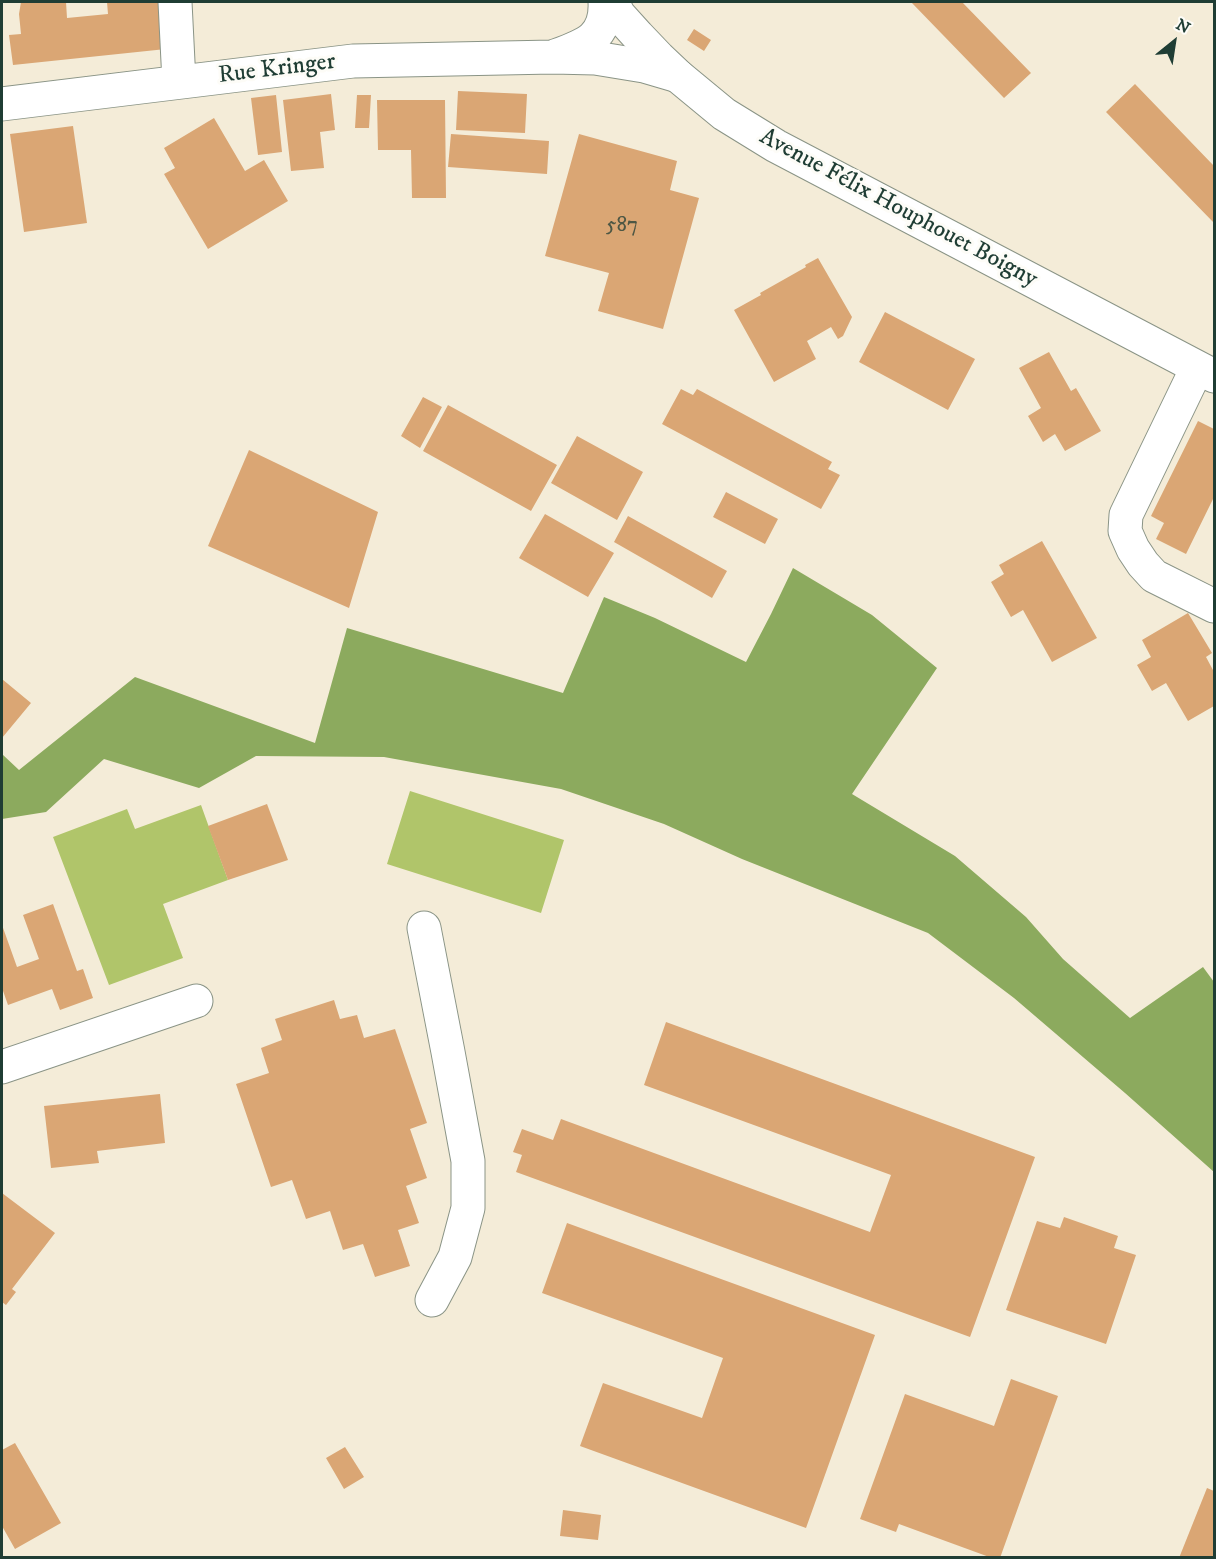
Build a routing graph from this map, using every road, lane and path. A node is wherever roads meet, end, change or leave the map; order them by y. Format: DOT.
graph roads {
  1 [pos="175,2"];
  2 [pos="605,2"];
  3 [pos="612,2"];
  4 [pos="554,57"];
  5 [pos="678,76"];
  6 [pos="178,82"];
  7 [pos="2,104"];
  8 [pos="1206,372"];
  9 [pos="1215,606"];
  10 [pos="424,928"];
  11 [pos="196,1001"];
  12 [pos="2,1067"];
  13 [pos="432,1300"];
  1 -- 6 [label="street"];
  2 -- 4 [label="street"];
  3 -- 5 [label="street, Avenue Félix Houphouet Boigny"];
  4 -- 5 [label="street, Rue Kringer"];
  4 -- 6 [label="street, Rue Kringer"];
  5 -- 8 [label="street, Avenue Félix Houphouet Boigny"];
  6 -- 7 [label="street, Rue Kringer"];
  8 -- 9 [label="street"];
  10 -- 13 [label="street"];
  11 -- 12 [label="street"];
}
